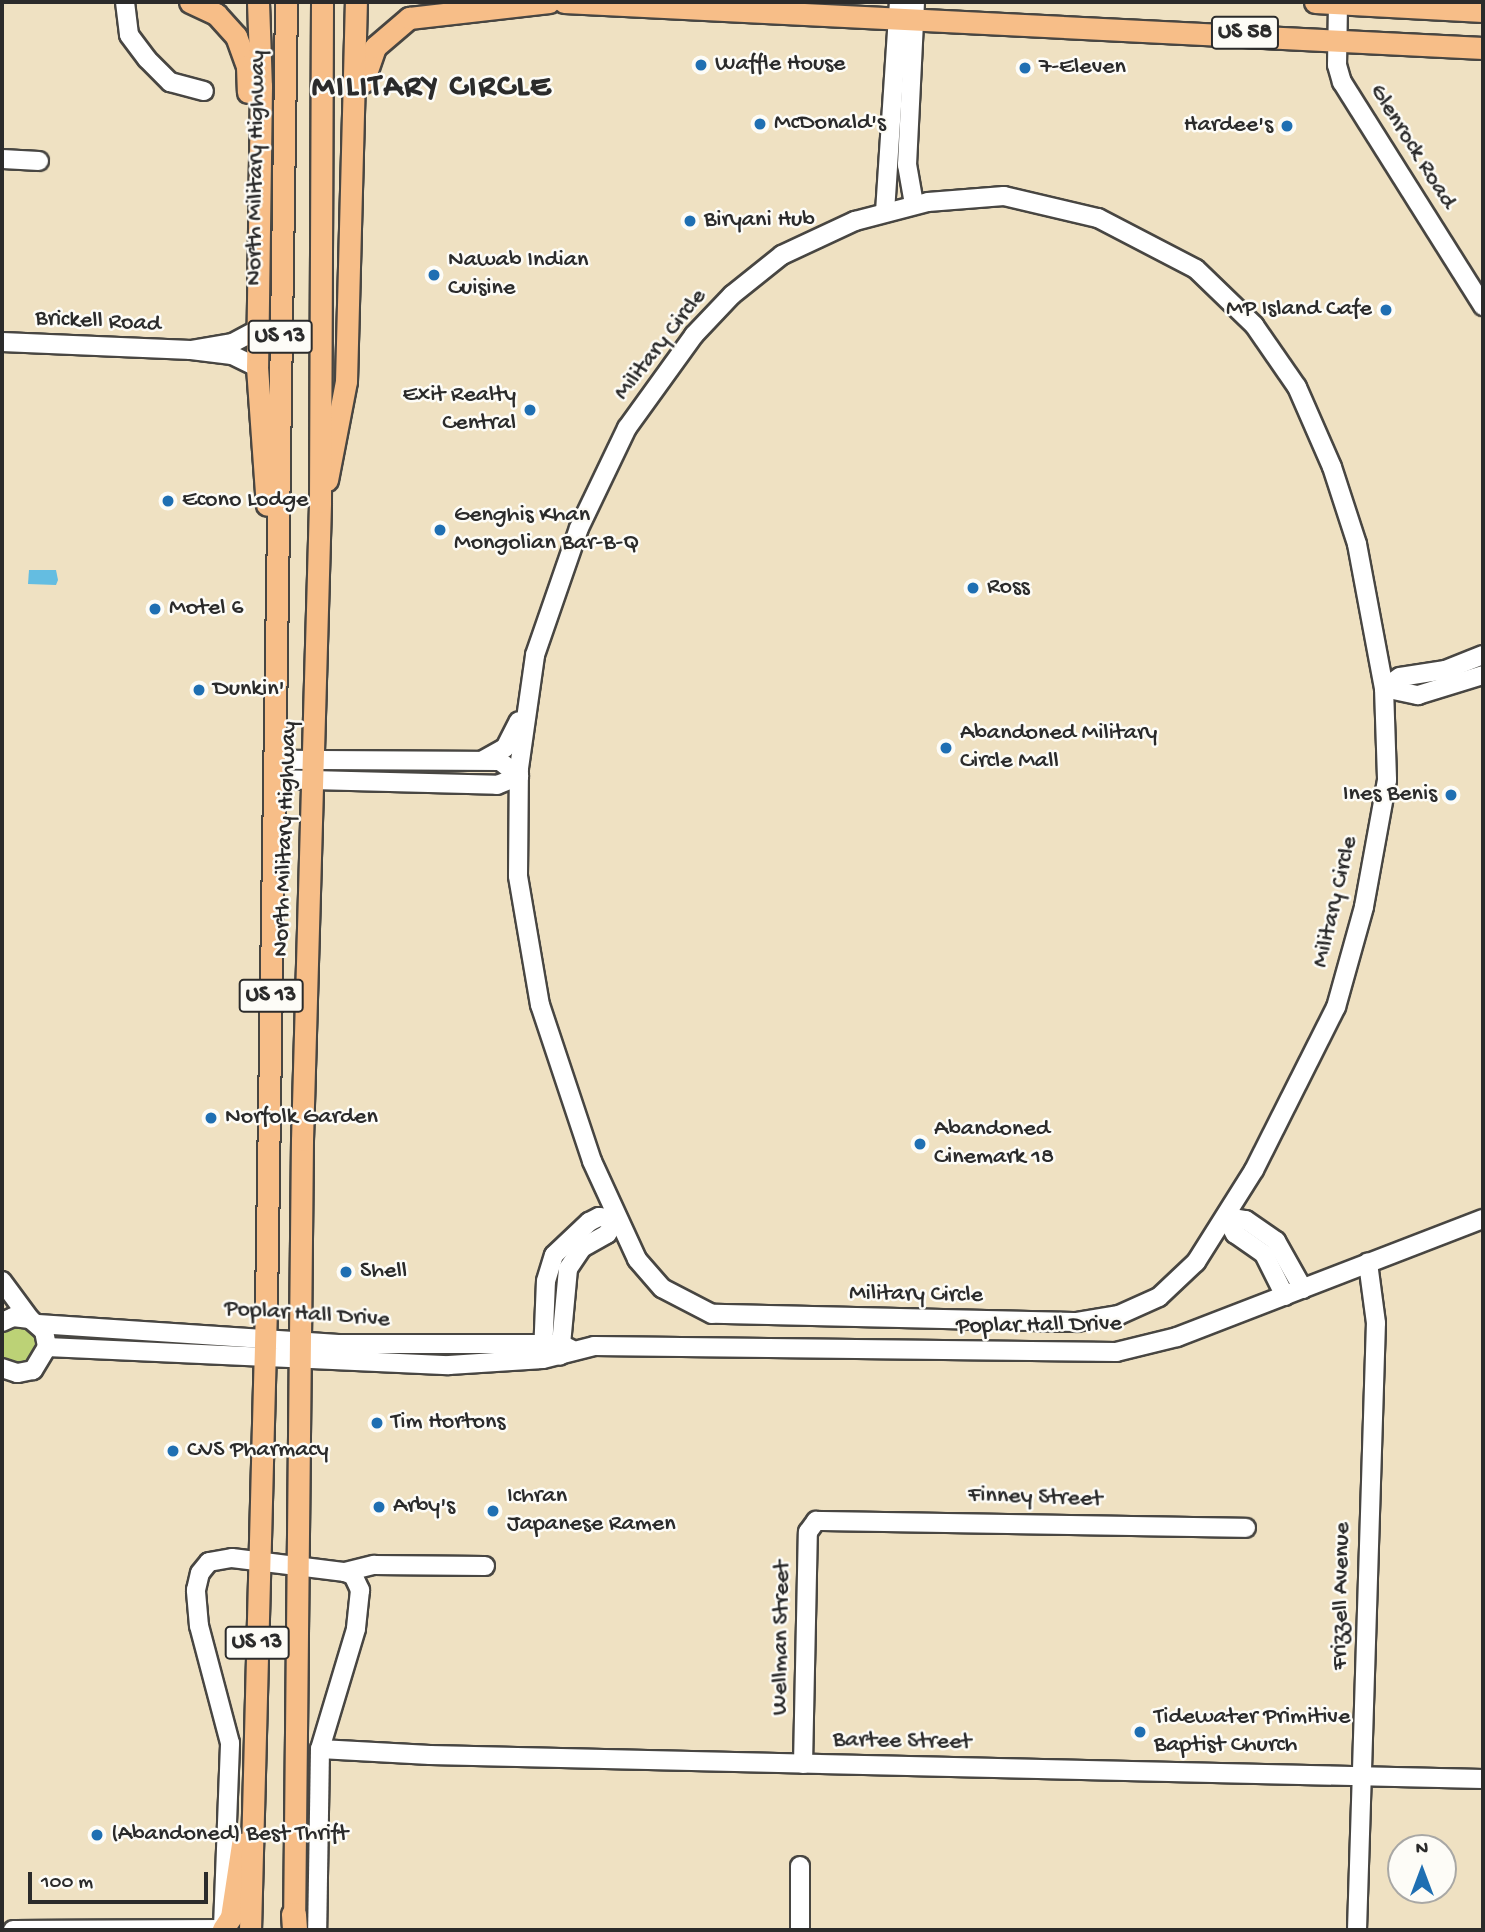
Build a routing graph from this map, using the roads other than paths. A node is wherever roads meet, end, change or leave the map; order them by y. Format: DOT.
graph roads {
  1 [pos="125,2"];
  2 [pos="191,2"];
  3 [pos="258,2"];
  4 [pos="286,2"];
  5 [pos="322,2"];
  6 [pos="356,2"];
  7 [pos="549,2"];
  8 [pos="564,2"];
  9 [pos="1315,2"];
  10 [pos="1338,3"];
  11 [pos="907,9"];
  12 [pos="1483,10"];
  13 [pos="1336,38"];
  14 [pos="1483,48"];
  15 [pos="204,91"];
  16 [pos="355,111"];
  17 [pos="2,159"];
  18 [pos="39,161"];
  19 [pos="914,204"];
  20 [pos="885,212"];
  21 [pos="256,242"];
  22 [pos="1483,306"];
  23 [pos="257,330"];
  24 [pos="2,342"];
  25 [pos="191,350"];
  26 [pos="257,367"];
  27 [pos="320,502"];
  28 [pos="276,566"];
  29 [pos="1483,655"];
  30 [pos="1483,676"];
  31 [pos="1384,688"];
  32 [pos="527,698"];
  33 [pos="314,759"];
  34 [pos="481,761"];
  35 [pos="273,770"];
  36 [pos="519,776"];
  37 [pos="314,781"];
  38 [pos="476,785"];
  39 [pos="518,825"];
  40 [pos="1226,1217"];
  41 [pos="617,1219"];
  42 [pos="1483,1219"];
  43 [pos="1368,1263"];
  44 [pos="6,1289"];
  45 [pos="1303,1289"];
  46 [pos="1285,1296"];
  47 [pos="4,1321"];
  48 [pos="34,1321"];
  49 [pos="265,1346"];
  50 [pos="47,1347"];
  51 [pos="299,1350"];
  52 [pos="556,1351"];
  53 [pos="2,1368"];
  54 [pos="821,1518"];
  55 [pos="1246,1528"];
  56 [pos="260,1562"];
  57 [pos="485,1566"];
  58 [pos="299,1567"];
  59 [pos="345,1572"];
  60 [pos="320,1749"];
  61 [pos="803,1764"];
  62 [pos="1361,1777"];
  63 [pos="1483,1779"];
  64 [pos="252,1805"];
  65 [pos="800,1866"];
  66 [pos="294,1925"];
  67 [pos="12,1930"];
  68 [pos="223,1930"];
  69 [pos="250,1930"];
  70 [pos="317,1930"];
  71 [pos="800,1930"];
  72 [pos="1357,1930"];
  1 -- 15 [label="street"];
  2 -- 21 [label="main road"];
  3 -- 21 [label="main road"];
  4 -- 28 [label="main road, North Military Highway / US 13"];
  5 -- 27 [label="main road, North Military Highway / US 13"];
  6 -- 16 [label="main road"];
  7 -- 16 [label="main road"];
  8 -- 11 [label="main road, US 58"];
  9 -- 10 [label="main road"];
  10 -- 12 [label="main road"];
  10 -- 13 [label="street, Glenrock Road"];
  11 -- 13 [label="main road, US 58"];
  11 -- 19 [label="street"];
  11 -- 20 [label="street"];
  13 -- 14 [label="main road, US 58"];
  13 -- 22 [label="street, Glenrock Road"];
  16 -- 27 [label="main road"];
  17 -- 18 [label="street"];
  19 -- 20 [label="street, Military Circle"];
  19 -- 31 [label="street, Military Circle"];
  20 -- 32 [label="street, Military Circle"];
  21 -- 23 [label="main road"];
  23 -- 25 [label="street, Brickell Road"];
  23 -- 26 [label="main road"];
  24 -- 25 [label="street, Brickell Road"];
  25 -- 26 [label="street, Brickell Road"];
  26 -- 28 [label="main road"];
  27 -- 33 [label="main road, North Military Highway / US 13"];
  28 -- 35 [label="main road, North Military Highway / US 13"];
  29 -- 31 [label="street"];
  30 -- 31 [label="street"];
  31 -- 40 [label="street, Military Circle"];
  32 -- 34 [label="street, Military Circle"];
  32 -- 36 [label="street, Military Circle"];
  33 -- 34 [label="street"];
  33 -- 35 [label="street"];
  33 -- 37 [label="main road, North Military Highway / US 13"];
  34 -- 36 [label="street"];
  35 -- 37 [label="street, Military Circle"];
  35 -- 49 [label="main road, North Military Highway / US 13"];
  36 -- 38 [label="street, Military Circle"];
  36 -- 39 [label="street, Military Circle"];
  37 -- 38 [label="street, Military Circle"];
  37 -- 51 [label="main road, North Military Highway / US 13"];
  38 -- 39 [label="street, Military Circle"];
  39 -- 41 [label="street, Military Circle"];
  40 -- 41 [label="street, Military Circle"];
  40 -- 45 [label="street"];
  40 -- 46 [label="street"];
  41 -- 52 [label="street"];
  42 -- 43 [label="street, Poplar Hall Drive"];
  43 -- 45 [label="street, Poplar Hall Drive"];
  43 -- 62 [label="street, Frizzell Avenue"];
  44 -- 47 [label="street"];
  44 -- 48 [label="street"];
  45 -- 46 [label="street, Poplar Hall Drive"];
  46 -- 52 [label="street, Poplar Hall Drive"];
  47 -- 48 [label="street, Poplar Hall Drive"];
  48 -- 49 [label="street, Poplar Hall Drive"];
  48 -- 50 [label="street"];
  49 -- 50 [label="street, Poplar Hall Drive"];
  49 -- 51 [label="street, Poplar Hall Drive"];
  49 -- 56 [label="main road, North Military Highway / US 13"];
  50 -- 53 [label="street"];
  51 -- 52 [label="street, Poplar Hall Drive"];
  51 -- 58 [label="main road, North Military Highway / US 13"];
  54 -- 55 [label="street, Finney Street"];
  54 -- 61 [label="street, Wellman Street"];
  56 -- 58 [label="street"];
  56 -- 64 [label="main road, North Military Highway / US 13"];
  56 -- 68 [label="street"];
  57 -- 59 [label="street"];
  58 -- 59 [label="street"];
  58 -- 66 [label="main road, North Military Highway / US 13"];
  59 -- 60 [label="street"];
  60 -- 61 [label="street, Bartee Street"];
  60 -- 70 [label="street"];
  61 -- 62 [label="street, Bartee Street"];
  62 -- 63 [label="street, Bartee Street"];
  62 -- 72 [label="street, Frizzell Avenue"];
  64 -- 68 [label="main road"];
  64 -- 69 [label="main road, North Military Highway / US 13"];
  65 -- 71 [label="street"];
  67 -- 68 [label="street"];
}
